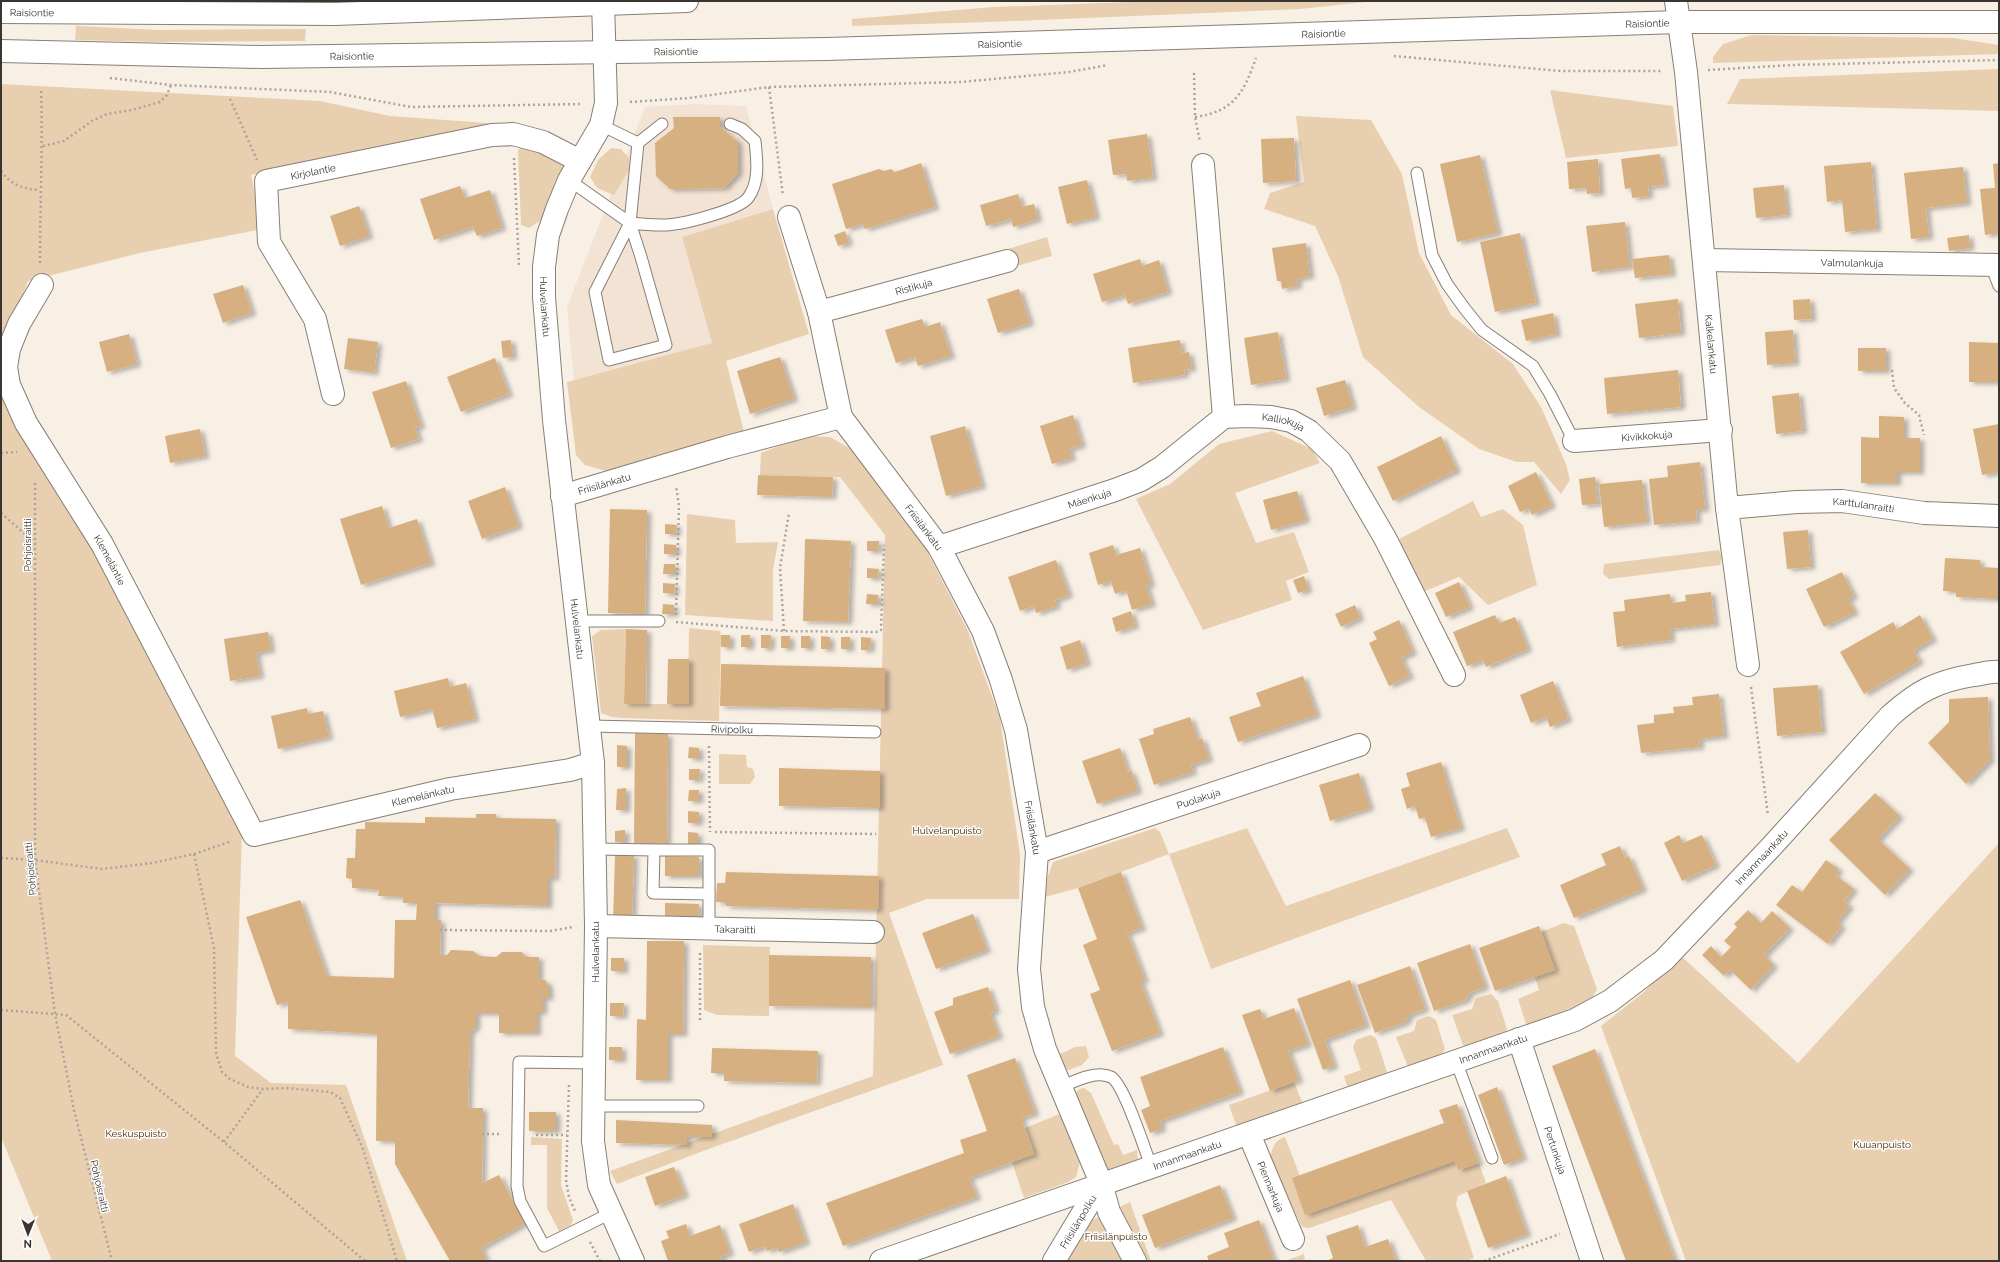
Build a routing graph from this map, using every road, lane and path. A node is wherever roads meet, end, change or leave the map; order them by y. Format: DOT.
graph roads {
  1 [pos="688,1"];
  2 [pos="1676,1"];
  3 [pos="603,3"];
  4 [pos="1,12"];
  5 [pos="1679,22"];
  6 [pos="1999,22"];
  7 [pos="1,51"];
  8 [pos="605,52"];
  9 [pos="1259,52"];
  10 [pos="1389,55"];
  11 [pos="1999,60"];
  12 [pos="1116,63"];
  13 [pos="1686,72"];
  14 [pos="1194,73"];
  15 [pos="106,78"];
  16 [pos="171,85"];
  17 [pos="769,87"];
  18 [pos="41,88"];
  19 [pos="230,99"];
  20 [pos="646,101"];
  21 [pos="559,104"];
  22 [pos="511,106"];
  23 [pos="1195,117"];
  24 [pos="662,124"];
  25 [pos="730,124"];
  26 [pos="601,125"];
  27 [pos="513,134"];
  28 [pos="638,143"];
  29 [pos="43,146"];
  30 [pos="580,160"];
  31 [pos="1203,165"];
  32 [pos="1,171"];
  33 [pos="1417,173"];
  34 [pos="569,180"];
  35 [pos="266,181"];
  36 [pos="40,190"];
  37 [pos="789,218"];
  38 [pos="630,223"];
  39 [pos="1704,260"];
  40 [pos="1007,261"];
  41 [pos="1995,265"];
  42 [pos="519,266"];
  43 [pos="42,285"];
  44 [pos="1999,286"];
  45 [pos="819,312"];
  46 [pos="1892,370"];
  47 [pos="333,394"];
  48 [pos="841,417"];
  49 [pos="1224,418"];
  50 [pos="1720,430"];
  51 [pos="1924,435"];
  52 [pos="1574,441"];
  53 [pos="674,464"];
  54 [pos="35,481"];
  55 [pos="562,496"];
  56 [pos="1727,508"];
  57 [pos="1,513"];
  58 [pos="789,513"];
  59 [pos="1999,516"];
  60 [pos="35,544"];
  61 [pos="884,545"];
  62 [pos="939,547"];
  63 [pos="577,621"];
  64 [pos="659,621"];
  65 [pos="676,622"];
  66 [pos="784,631"];
  67 [pos="1748,665"];
  68 [pos="1999,672"];
  69 [pos="1454,676"];
  70 [pos="590,726"];
  71 [pos="875,732"];
  72 [pos="709,743"];
  73 [pos="1359,745"];
  74 [pos="593,763"];
  75 [pos="876,834"];
  76 [pos="254,835"];
  77 [pos="1772,846"];
  78 [pos="595,849"];
  79 [pos="654,850"];
  80 [pos="1037,852"];
  81 [pos="194,854"];
  82 [pos="1,858"];
  83 [pos="35,860"];
  84 [pos="709,894"];
  85 [pos="585,926"];
  86 [pos="705,929"];
  87 [pos="440,930"];
  88 [pos="874,932"];
  89 [pos="574,934"];
  90 [pos="1,1010"];
  91 [pos="55,1014"];
  92 [pos="700,1020"];
  93 [pos="1519,1039"];
  94 [pos="1456,1061"];
  95 [pos="569,1062"];
  96 [pos="594,1063"];
  97 [pos="1061,1086"];
  98 [pos="263,1089"];
  99 [pos="594,1106"];
  100 [pos="698,1106"];
  101 [pos="1249,1134"];
  102 [pos="224,1142"];
  103 [pos="1492,1158"];
  104 [pos="1151,1166"];
  105 [pos="1101,1183"];
  106 [pos="610,1213"];
  107 [pos="1581,1226"];
  108 [pos="582,1227"];
  109 [pos="1293,1239"];
  110 [pos="112,1261"];
  111 [pos="365,1261"];
  112 [pos="397,1261"];
  113 [pos="600,1261"];
  114 [pos="632,1261"];
  115 [pos="881,1261"];
  116 [pos="1054,1261"];
  117 [pos="1135,1261"];
  118 [pos="1484,1261"];
  119 [pos="1592,1261"];
  1 -- 3 [label="street, Raisiontie"];
  2 -- 5 [label="street, Kalkelankatu"];
  3 -- 4 [label="street, Raisiontie"];
  3 -- 8 [label="street, Hulvelankatu"];
  5 -- 6 [label="street, Raisiontie"];
  5 -- 8 [label="street, Raisiontie"];
  5 -- 13 [label="street, Kalkelankatu"];
  7 -- 8 [label="street, Raisiontie"];
  8 -- 26 [label="street, Hulvelankatu"];
  9 -- 23 [label="path"];
  10 -- 13 [label="path"];
  11 -- 13 [label="path"];
  12 -- 17 [label="path"];
  13 -- 39 [label="street, Kalkelankatu"];
  14 -- 23 [label="path"];
  15 -- 16 [label="path"];
  16 -- 22 [label="path"];
  16 -- 29 [label="path"];
  17 -- 20 [label="path"];
  17 -- 37 [label="path"];
  18 -- 29 [label="path"];
  19 -- 35 [label="path"];
  21 -- 22 [label="path"];
  22 -- 27 [label="path"];
  23 -- 31 [label="path"];
  24 -- 28 [label="lane"];
  25 -- 38 [label="lane"];
  26 -- 28 [label="lane"];
  26 -- 30 [label="street, Hulvelankatu"];
  27 -- 30 [label="street, Kirjolantie"];
  27 -- 35 [label="street, Kirjolantie"];
  27 -- 42 [label="path"];
  28 -- 38 [label="lane"];
  29 -- 36 [label="path"];
  30 -- 34 [label="street, Hulvelankatu"];
  31 -- 49 [label="street"];
  32 -- 36 [label="path"];
  33 -- 52 [label="lane"];
  34 -- 38 [label="lane"];
  34 -- 55 [label="street, Hulvelankatu"];
  35 -- 47 [label="street"];
  36 -- 43 [label="path"];
  37 -- 45 [label="street"];
  38 -- 38 [label="lane"];
  39 -- 41 [label="street, Valmulankuja"];
  39 -- 50 [label="street, Kalkelankatu"];
  40 -- 45 [label="street, Ristikuja"];
  41 -- 44 [label="lane"];
  43 -- 76 [label="street, Klemeläntie"];
  45 -- 48 [label="street"];
  46 -- 51 [label="path"];
  48 -- 53 [label="street, Friisilänkatu"];
  48 -- 62 [label="street, Friisilänkatu"];
  49 -- 62 [label="street, Mäenkuja"];
  49 -- 69 [label="street, Kalliokuja"];
  50 -- 52 [label="street, Kivikkokuja"];
  50 -- 56 [label="street, Kalkelankatu"];
  53 -- 55 [label="street, Friisilänkatu"];
  53 -- 65 [label="path"];
  54 -- 60 [label="path, Pohjoisraitti"];
  55 -- 63 [label="street, Hulvelankatu"];
  56 -- 59 [label="street, Karttulanraitti"];
  56 -- 67 [label="street, Kalkelankatu"];
  57 -- 60 [label="path"];
  58 -- 66 [label="path"];
  60 -- 83 [label="path, Pohjoisraitti"];
  61 -- 66 [label="path"];
  62 -- 80 [label="street, Friisilänkatu"];
  63 -- 64 [label="lane"];
  63 -- 70 [label="street, Hulvelankatu"];
  64 -- 65 [label="path"];
  65 -- 66 [label="path"];
  67 -- 77 [label="path"];
  68 -- 77 [label="street, Innanmaankatu"];
  70 -- 71 [label="lane, Rivipolku"];
  70 -- 74 [label="street, Hulvelankatu"];
  72 -- 75 [label="path"];
  73 -- 80 [label="street, Puolakuja"];
  74 -- 76 [label="street, Klemelänkatu"];
  74 -- 78 [label="street, Hulvelankatu"];
  76 -- 81 [label="path"];
  77 -- 93 [label="street, Innanmaankatu"];
  78 -- 79 [label="lane"];
  78 -- 85 [label="street, Hulvelankatu"];
  79 -- 84 [label="lane"];
  79 -- 84 [label="lane"];
  80 -- 97 [label="street, Friisilänkatu"];
  81 -- 83 [label="path"];
  81 -- 98 [label="path"];
  82 -- 83 [label="path"];
  83 -- 91 [label="path, Pohjoisraitti"];
  84 -- 86 [label="lane"];
  85 -- 86 [label="street, Takaraitti"];
  85 -- 87 [label="path"];
  85 -- 89 [label="path"];
  85 -- 96 [label="street, Hulvelankatu"];
  86 -- 88 [label="street, Takaraitti"];
  86 -- 92 [label="path"];
  90 -- 91 [label="path"];
  91 -- 102 [label="path"];
  91 -- 110 [label="path, Pohjoisraitti"];
  93 -- 94 [label="street, Innanmaankatu"];
  93 -- 107 [label="street, Pertunkuja"];
  94 -- 101 [label="street, Innanmaankatu"];
  94 -- 103 [label="lane"];
  95 -- 96 [label="lane"];
  95 -- 108 [label="path"];
  95 -- 108 [label="lane"];
  96 -- 99 [label="street, Hulvelankatu"];
  97 -- 104 [label="lane"];
  97 -- 105 [label="street, Friisilänkatu"];
  98 -- 102 [label="path"];
  98 -- 112 [label="path"];
  99 -- 100 [label="lane"];
  99 -- 106 [label="street, Hulvelankatu"];
  101 -- 104 [label="street, Innanmaankatu"];
  101 -- 109 [label="street, Piennarkuja"];
  102 -- 111 [label="path"];
  104 -- 105 [label="street, Innanmaankatu"];
  105 -- 115 [label="street, Innanmaankatu"];
  105 -- 116 [label="street, Friisilänpolku"];
  105 -- 117 [label="street, Friisilänkatu"];
  106 -- 108 [label="lane"];
  106 -- 114 [label="street, Hulvelankatu"];
  107 -- 118 [label="path"];
  107 -- 119 [label="street, Pertunkuja"];
  108 -- 113 [label="path"];
}
